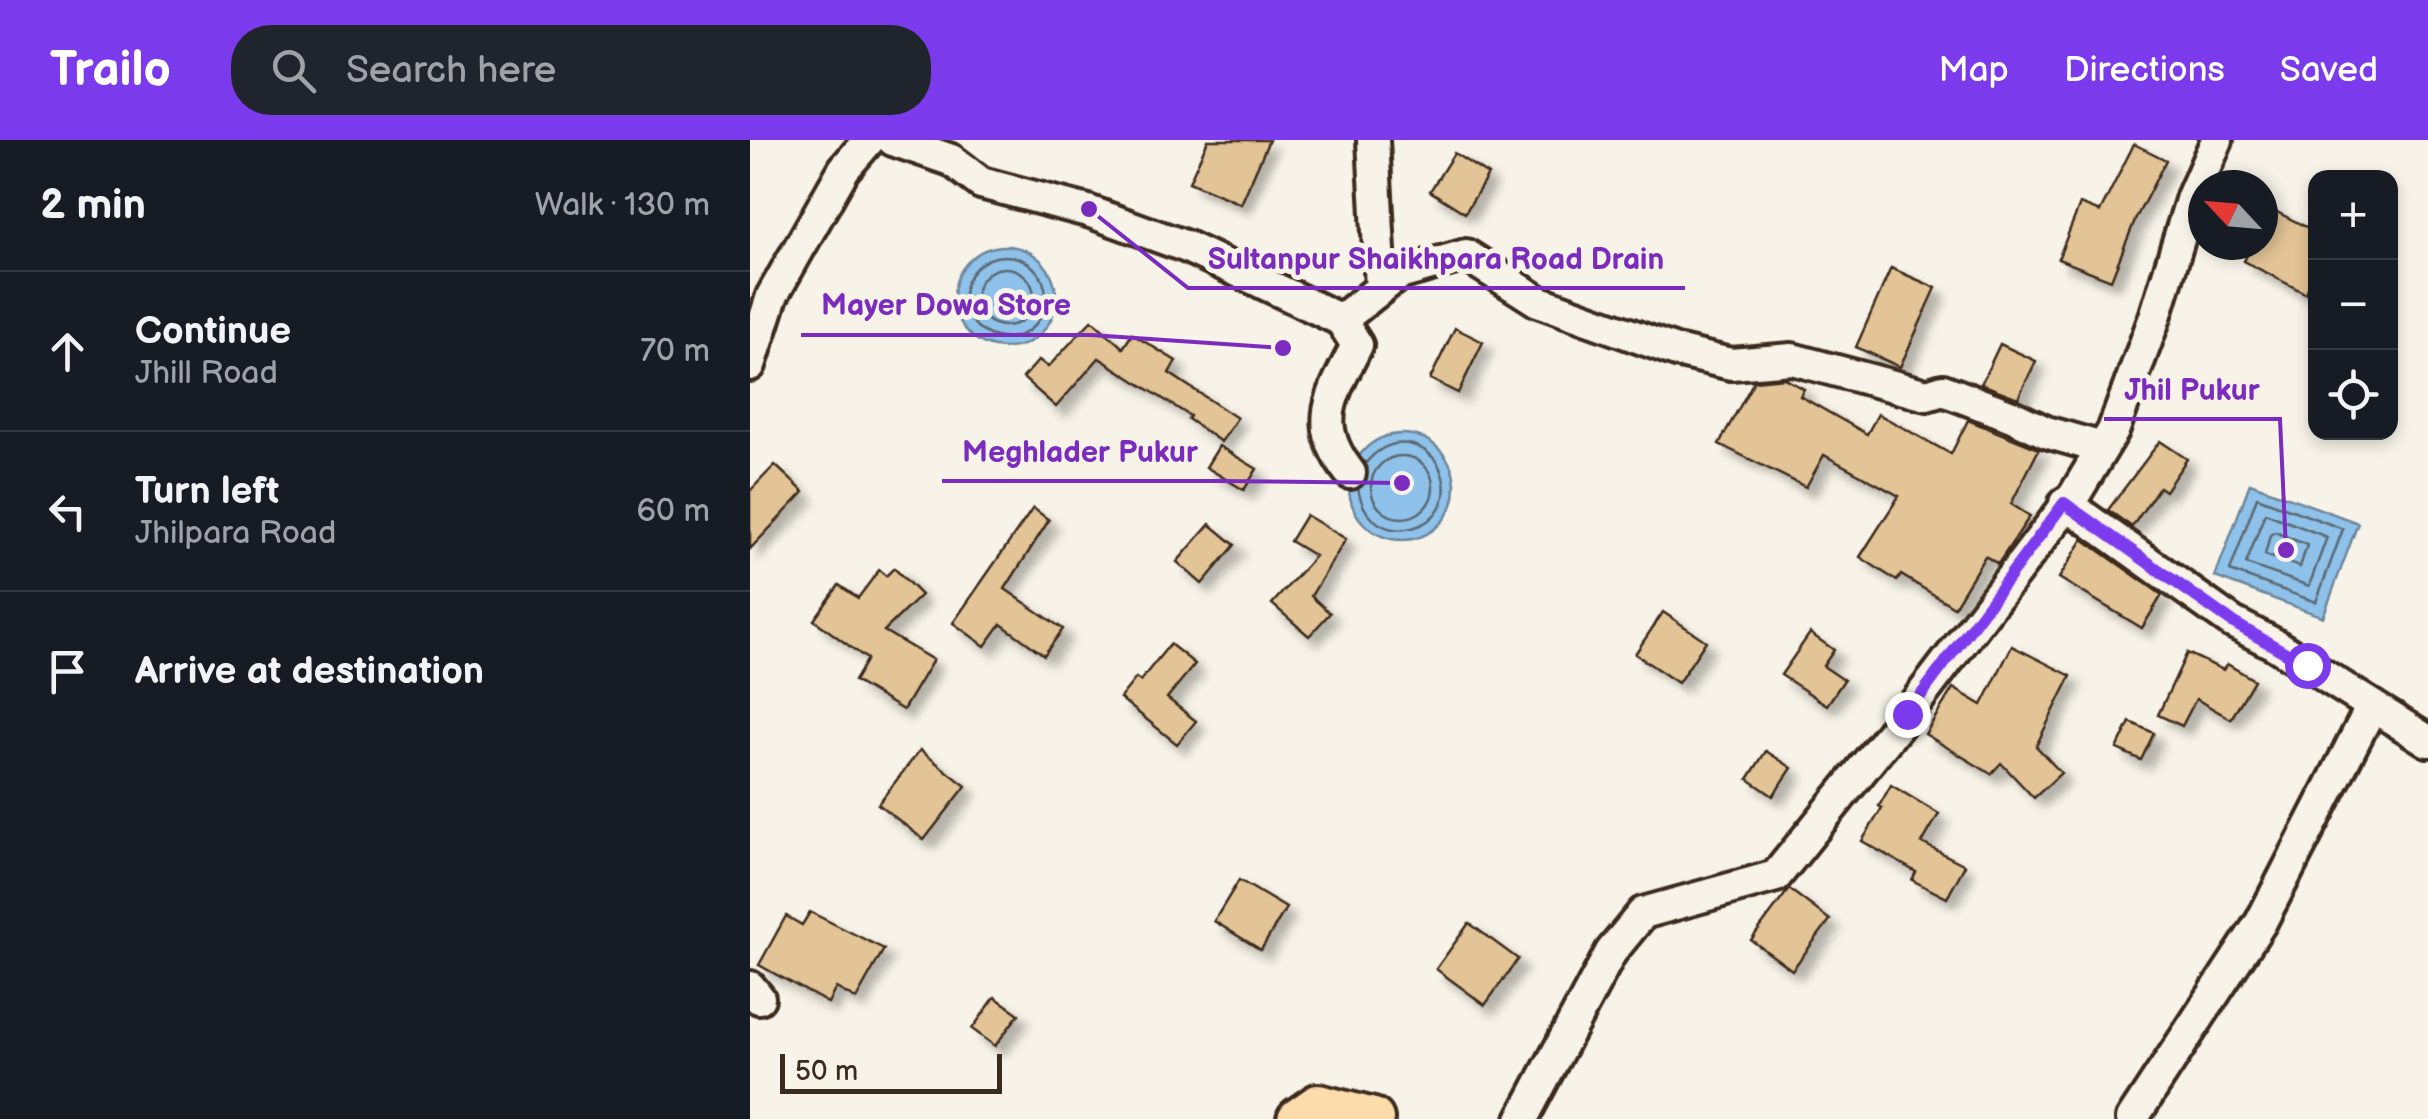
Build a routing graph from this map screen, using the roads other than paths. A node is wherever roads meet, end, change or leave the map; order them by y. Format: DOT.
graph roads {
  1 [pos="869,140"];
  2 [pos="893,140"];
  3 [pos="1373,140"];
  4 [pos="2217,140"];
  5 [pos="1470,248"];
  6 [pos="1381,288"];
  7 [pos="1341,320"];
  8 [pos="1682,340"];
  9 [pos="750,364"];
  10 [pos="2102,448"];
  11 [pos="1350,474"];
  12 [pos="2064,503"];
  13 [pos="2372,706"];
  14 [pos="2428,740"];
  15 [pos="1298,1119"];
  16 [pos="1373,1119"];
  17 [pos="1522,1119"];
  18 [pos="2132,1119"];
  1 -- 9 [label="street"];
  2 -- 7 [label="street"];
  3 -- 6 [label="street"];
  4 -- 10 [label="street"];
  5 -- 8 [label="street"];
  6 -- 7 [label="street"];
  6 -- 10 [label="street"];
  7 -- 11 [label="street"];
  10 -- 12 [label="street"];
  12 -- 13 [label="street"];
  12 -- 17 [label="street"];
  13 -- 14 [label="street"];
  13 -- 18 [label="street"];
  15 -- 16 [label="main road"];
}
